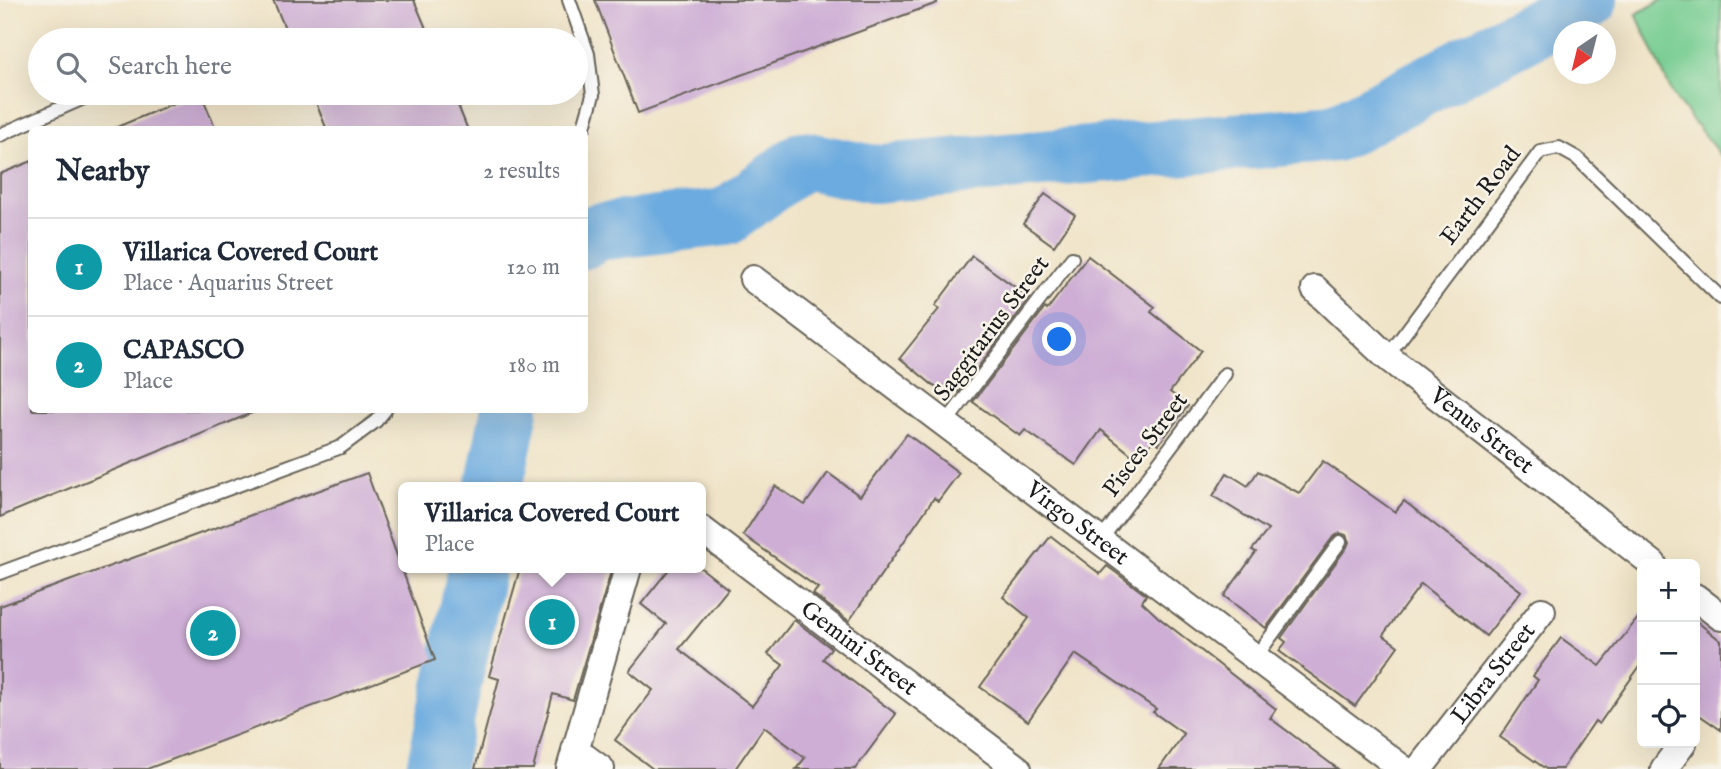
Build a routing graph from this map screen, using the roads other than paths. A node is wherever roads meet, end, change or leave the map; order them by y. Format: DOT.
graph roads {
  1 [pos="569,0"];
  2 [pos="579,28"];
  3 [pos="588,54"];
  4 [pos="68,105"];
  5 [pos="584,126"];
  6 [pos="0,135"];
  7 [pos="1072,258"];
  8 [pos="753,279"];
  9 [pos="1315,289"];
  10 [pos="1721,298"];
  11 [pos="1387,358"];
  12 [pos="1224,374"];
  13 [pos="383,413"];
  14 [pos="945,424"];
  15 [pos="706,533"];
  16 [pos="1100,541"];
  17 [pos="1340,542"];
  18 [pos="1647,559"];
  19 [pos="0,573"];
  20 [pos="627,573"];
  21 [pos="1700,601"];
  22 [pos="1542,611"];
  23 [pos="1721,617"];
  24 [pos="1255,658"];
  25 [pos="1679,748"];
  26 [pos="572,760"];
  27 [pos="601,769"];
  28 [pos="1018,769"];
  29 [pos="1403,769"];
  30 [pos="1419,769"];
  31 [pos="1664,769"];
  1 -- 2 [label="lane"];
  3 -- 5 [label="lane"];
  4 -- 6 [label="lane"];
  7 -- 14 [label="lane, Saggitarius Street"];
  8 -- 14 [label="street, Virgo Street"];
  9 -- 11 [label="street, Venus Street"];
  10 -- 11 [label="lane, Earth Road"];
  11 -- 18 [label="street, Venus Street"];
  12 -- 16 [label="lane, Pisces Street"];
  13 -- 19 [label="lane"];
  14 -- 16 [label="street, Virgo Street"];
  15 -- 28 [label="street, Gemini Street"];
  16 -- 24 [label="street, Virgo Street"];
  17 -- 24 [label="lane"];
  20 -- 26 [label="street"];
  21 -- 23 [label="street"];
  22 -- 30 [label="street, Libra Street"];
  24 -- 29 [label="street, Virgo Street"];
  25 -- 31 [label="street"];
  26 -- 27 [label="street"];
}
